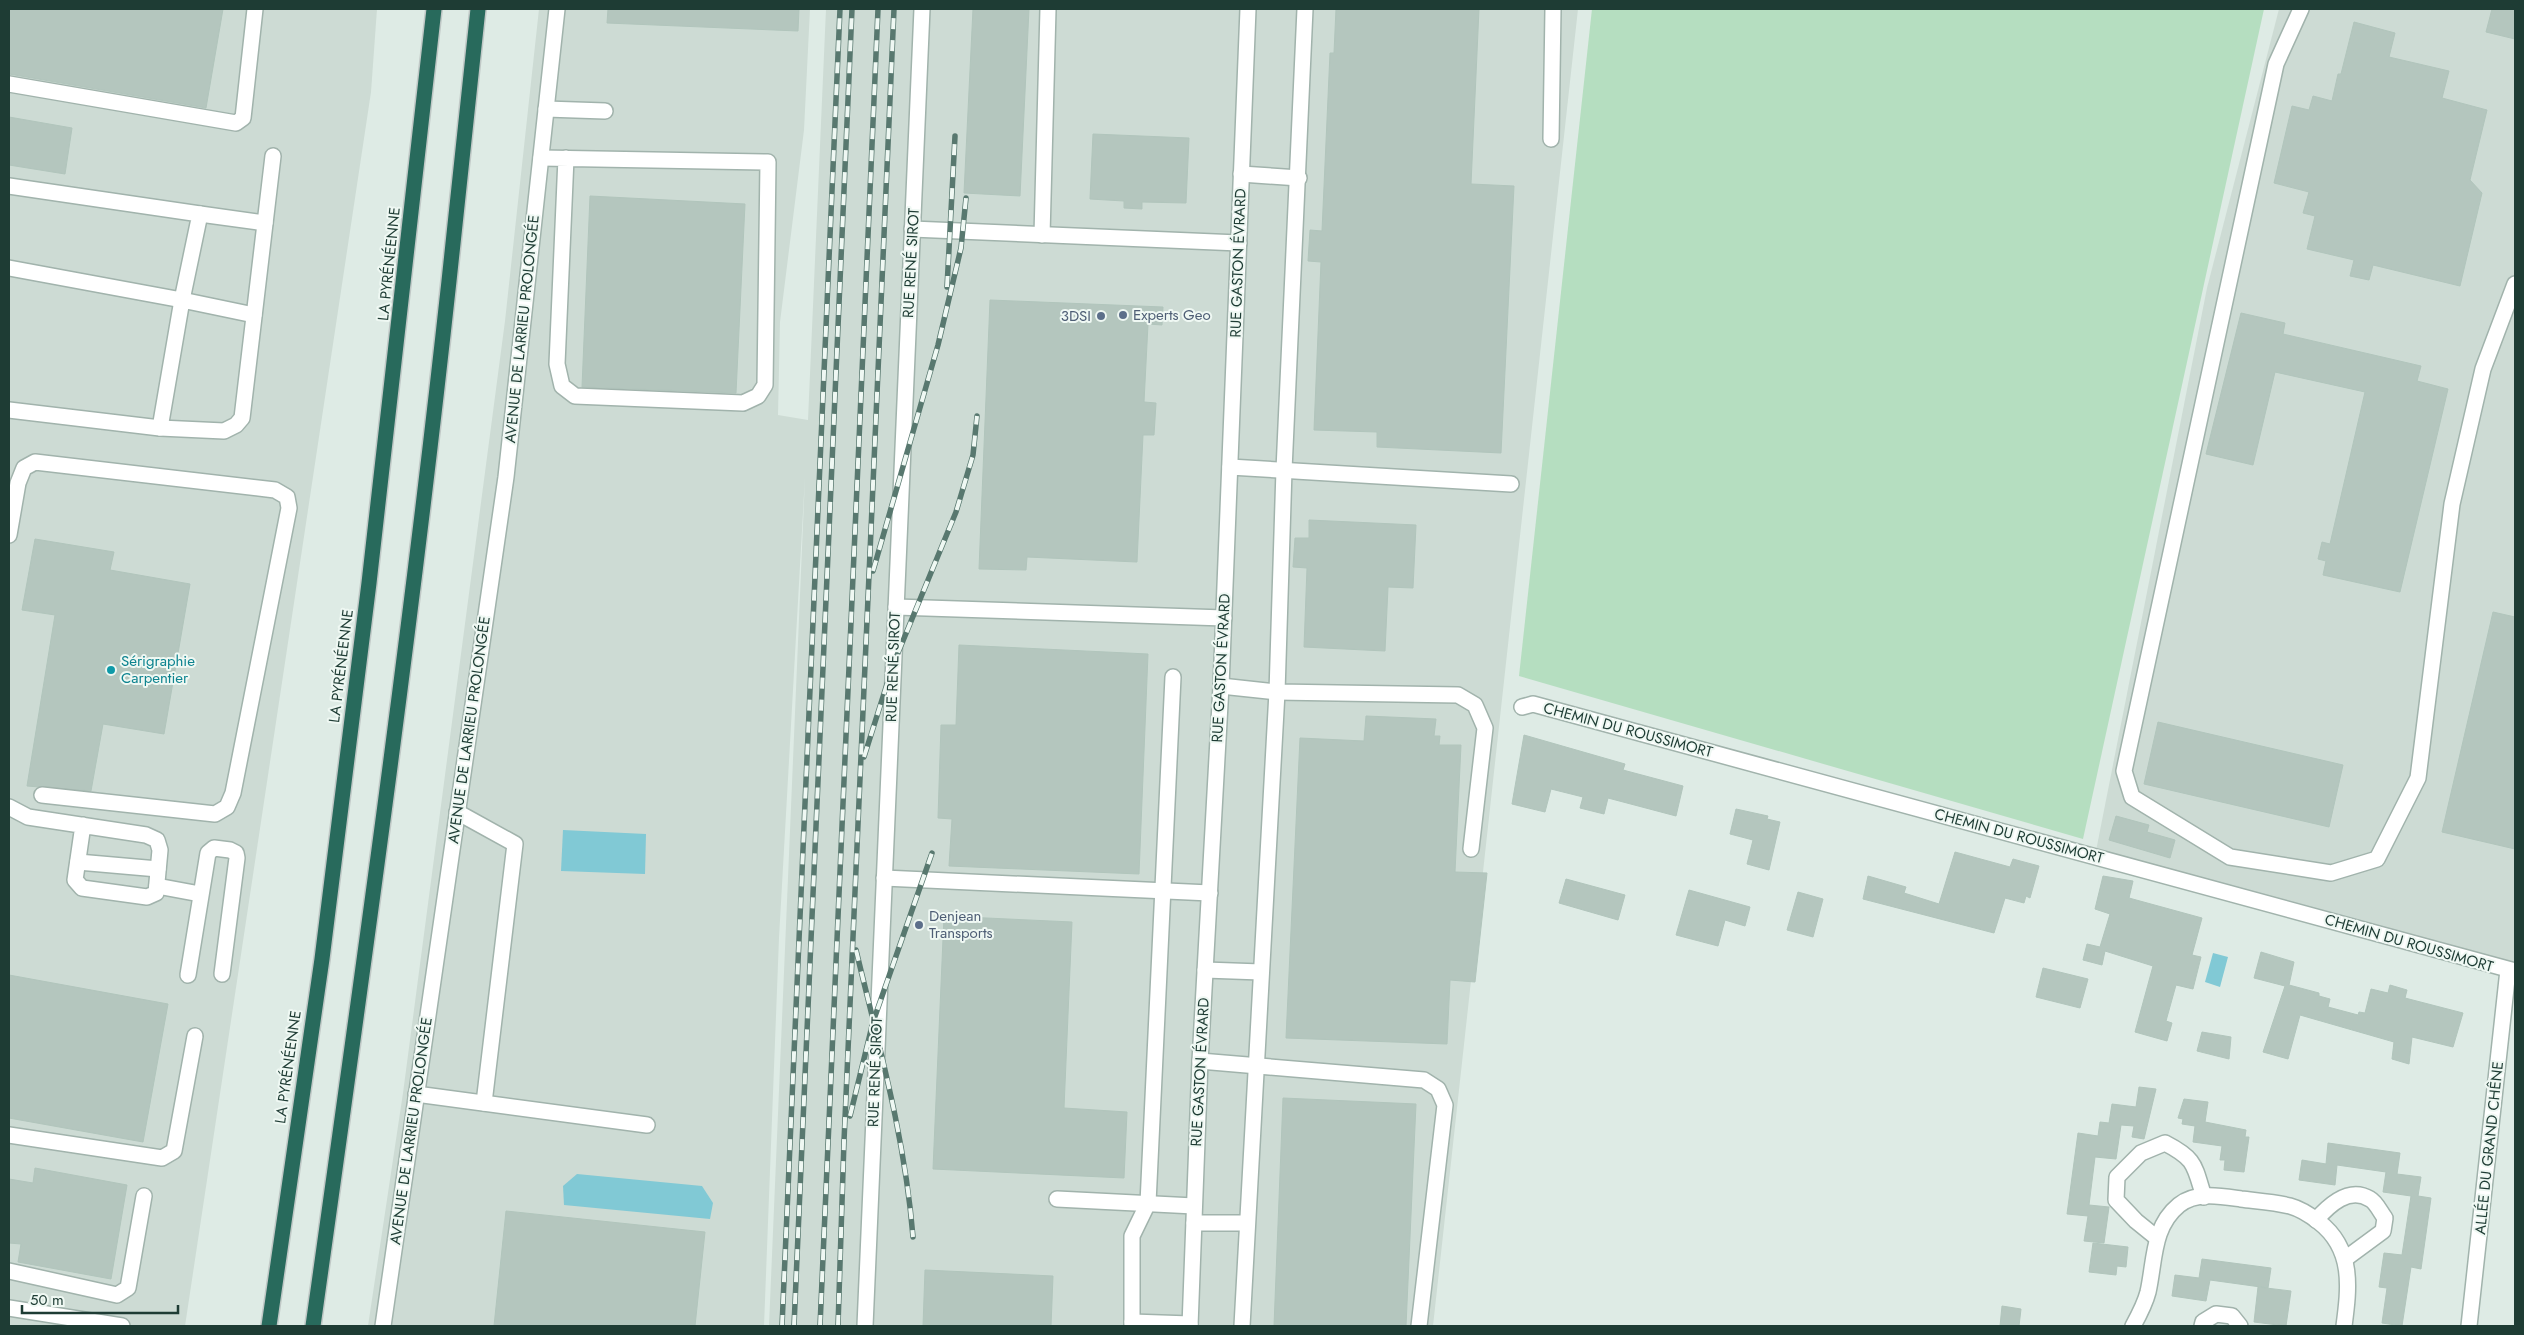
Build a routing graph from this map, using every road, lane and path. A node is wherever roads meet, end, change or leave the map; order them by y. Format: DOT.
graph roads {
  1 [pos="255,9"];
  2 [pos="434,9"];
  3 [pos="478,9"];
  4 [pos="557,9"];
  5 [pos="922,9"];
  6 [pos="1048,9"];
  7 [pos="1248,9"];
  8 [pos="1306,9"];
  9 [pos="1553,9"];
  10 [pos="2301,9"];
  11 [pos="9,84"];
  12 [pos="546,109"];
  13 [pos="605,111"];
  14 [pos="1551,139"];
  15 [pos="272,156"];
  16 [pos="541,158"];
  17 [pos="566,158"];
  18 [pos="1242,174"];
  19 [pos="1298,178"];
  20 [pos="9,186"];
  21 [pos="200,214"];
  22 [pos="265,223"];
  23 [pos="912,229"];
  24 [pos="1042,235"];
  25 [pos="1239,244"];
  26 [pos="9,268"];
  27 [pos="2515,284"];
  28 [pos="182,300"];
  29 [pos="254,315"];
  30 [pos="9,410"];
  31 [pos="160,428"];
  32 [pos="1230,467"];
  33 [pos="1284,470"];
  34 [pos="1511,484"];
  35 [pos="9,535"];
  36 [pos="896,607"];
  37 [pos="1224,618"];
  38 [pos="1173,677"];
  39 [pos="1221,686"];
  40 [pos="1277,692"];
  41 [pos="1522,707"];
  42 [pos="42,795"];
  43 [pos="9,807"];
  44 [pos="457,812"];
  45 [pos="83,826"];
  46 [pos="1472,849"];
  47 [pos="78,862"];
  48 [pos="158,869"];
  49 [pos="884,878"];
  50 [pos="156,886"];
  51 [pos="1163,891"];
  52 [pos="1210,892"];
  53 [pos="200,894"];
  54 [pos="1205,970"];
  55 [pos="2512,971"];
  56 [pos="1261,972"];
  57 [pos="222,974"];
  58 [pos="188,975"];
  59 [pos="195,1036"];
  60 [pos="1200,1061"];
  61 [pos="1256,1067"];
  62 [pos="416,1094"];
  63 [pos="484,1103"];
  64 [pos="647,1125"];
  65 [pos="9,1135"];
  66 [pos="144,1196"];
  67 [pos="2204,1196"];
  68 [pos="1057,1199"];
  69 [pos="1148,1203"];
  70 [pos="1194,1206"];
  71 [pos="2316,1220"];
  72 [pos="1194,1223"];
  73 [pos="1247,1223"];
  74 [pos="2157,1238"];
  75 [pos="2345,1259"];
  76 [pos="9,1271"];
  77 [pos="9,1308"];
  78 [pos="1132,1324"];
  79 [pos="1190,1325"];
  80 [pos="122,1326"];
  81 [pos="269,1326"];
  82 [pos="313,1326"];
  83 [pos="383,1326"];
  84 [pos="864,1326"];
  85 [pos="1242,1326"];
  86 [pos="1419,1326"];
  87 [pos="2133,1326"];
  88 [pos="2202,1326"];
  89 [pos="2240,1326"];
  90 [pos="2344,1326"];
  91 [pos="2469,1326"];
  1 -- 11 [label="street"];
  2 -- 81 [label="highway, LA PYRÉNÉENNE"];
  3 -- 82 [label="highway"];
  4 -- 12 [label="street, AVENUE DE LARRIEU PROLONGÉE"];
  5 -- 23 [label="street, RUE RENÉ SIROT"];
  6 -- 24 [label="street"];
  7 -- 18 [label="street, RUE GASTON ÉVRARD"];
  8 -- 19 [label="street"];
  9 -- 14 [label="street"];
  10 -- 27 [label="street"];
  12 -- 13 [label="street"];
  12 -- 16 [label="street, AVENUE DE LARRIEU PROLONGÉE"];
  15 -- 22 [label="street"];
  16 -- 17 [label="street"];
  16 -- 44 [label="street, AVENUE DE LARRIEU PROLONGÉE"];
  17 -- 17 [label="street"];
  18 -- 19 [label="street"];
  18 -- 25 [label="street, RUE GASTON ÉVRARD"];
  19 -- 33 [label="street"];
  20 -- 21 [label="street"];
  21 -- 22 [label="street"];
  21 -- 28 [label="street"];
  22 -- 29 [label="street"];
  23 -- 24 [label="street"];
  23 -- 36 [label="street, RUE RENÉ SIROT"];
  24 -- 25 [label="street"];
  25 -- 32 [label="street, RUE GASTON ÉVRARD"];
  26 -- 28 [label="street"];
  28 -- 29 [label="street"];
  28 -- 31 [label="street"];
  29 -- 31 [label="street"];
  30 -- 31 [label="street"];
  32 -- 33 [label="street"];
  32 -- 37 [label="street, RUE GASTON ÉVRARD"];
  33 -- 34 [label="street"];
  33 -- 40 [label="street"];
  35 -- 42 [label="street"];
  36 -- 37 [label="street"];
  36 -- 49 [label="street, RUE RENÉ SIROT"];
  37 -- 39 [label="street, RUE GASTON ÉVRARD"];
  38 -- 51 [label="street"];
  39 -- 40 [label="street"];
  39 -- 52 [label="street, RUE GASTON ÉVRARD"];
  40 -- 46 [label="street"];
  40 -- 56 [label="street"];
  41 -- 55 [label="street, CHEMIN DU ROUSSIMORT"];
  43 -- 45 [label="street"];
  44 -- 62 [label="street, AVENUE DE LARRIEU PROLONGÉE"];
  44 -- 63 [label="street"];
  45 -- 47 [label="street"];
  45 -- 48 [label="street"];
  47 -- 48 [label="street"];
  47 -- 50 [label="street"];
  48 -- 50 [label="street"];
  49 -- 51 [label="street"];
  49 -- 84 [label="street, RUE RENÉ SIROT"];
  50 -- 53 [label="street"];
  51 -- 52 [label="street"];
  51 -- 69 [label="street"];
  52 -- 54 [label="street, RUE GASTON ÉVRARD"];
  53 -- 57 [label="street"];
  53 -- 58 [label="street"];
  54 -- 56 [label="street"];
  54 -- 60 [label="street, RUE GASTON ÉVRARD"];
  55 -- 91 [label="street, ALLÉE DU GRAND CHÊNE"];
  56 -- 61 [label="street"];
  59 -- 65 [label="street"];
  60 -- 61 [label="street"];
  60 -- 70 [label="street, RUE GASTON ÉVRARD"];
  61 -- 73 [label="street"];
  61 -- 86 [label="street"];
  62 -- 63 [label="street"];
  62 -- 83 [label="street, AVENUE DE LARRIEU PROLONGÉE"];
  63 -- 64 [label="street"];
  66 -- 76 [label="street"];
  67 -- 71 [label="street"];
  67 -- 74 [label="street"];
  67 -- 74 [label="street"];
  68 -- 69 [label="street"];
  69 -- 70 [label="street"];
  69 -- 78 [label="street"];
  70 -- 72 [label="street, RUE GASTON ÉVRARD"];
  71 -- 75 [label="street"];
  71 -- 75 [label="street"];
  72 -- 73 [label="street"];
  72 -- 79 [label="street, RUE GASTON ÉVRARD"];
  73 -- 85 [label="street"];
  74 -- 87 [label="street"];
  75 -- 90 [label="street"];
  77 -- 80 [label="street"];
  78 -- 79 [label="street"];
  88 -- 89 [label="street"];
}
